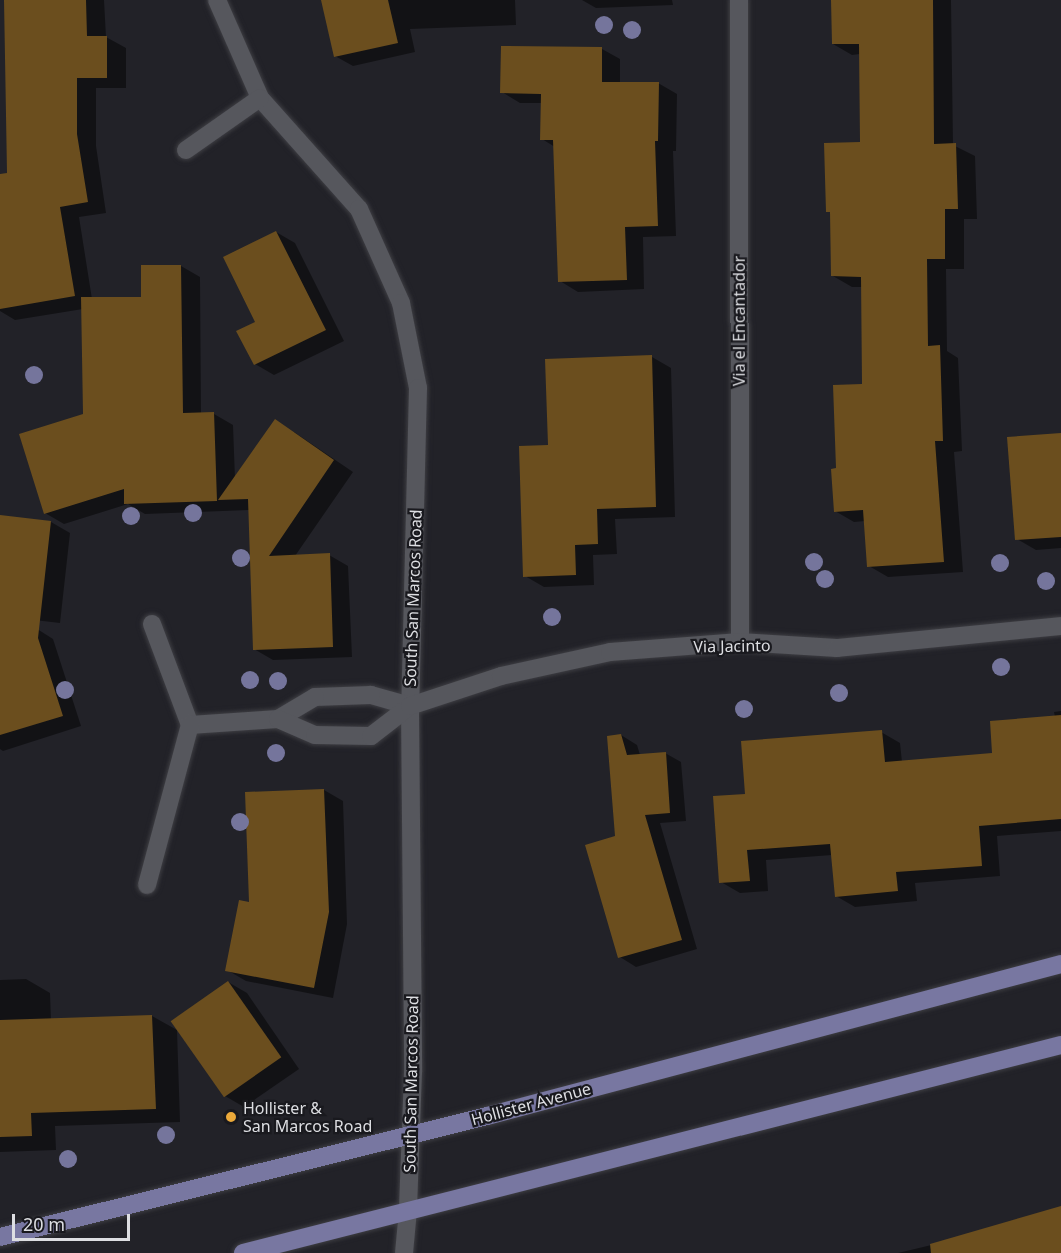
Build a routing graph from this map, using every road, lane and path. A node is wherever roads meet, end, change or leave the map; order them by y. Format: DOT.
graph roads {
  1 [pos="216,0"];
  2 [pos="738,0"];
  3 [pos="260,98"];
  4 [pos="186,150"];
  5 [pos="152,624"];
  6 [pos="1061,626"];
  7 [pos="741,642"];
  8 [pos="410,706"];
  9 [pos="278,719"];
  10 [pos="190,725"];
  11 [pos="147,885"];
  12 [pos="1061,964"];
  13 [pos="1061,1045"];
  14 [pos="411,1135"];
  15 [pos="408,1210"];
  16 [pos="0,1237"];
  17 [pos="243,1253"];
  18 [pos="404,1253"];
  1 -- 3 [label="street, South San Marcos Road"];
  2 -- 7 [label="street, Via el Encantador"];
  3 -- 4 [label="street"];
  3 -- 8 [label="street, South San Marcos Road"];
  5 -- 10 [label="street"];
  6 -- 7 [label="street, Via Jacinto"];
  7 -- 8 [label="street, Via Jacinto"];
  8 -- 9 [label="street"];
  8 -- 9 [label="street"];
  8 -- 14 [label="street, South San Marcos Road"];
  9 -- 10 [label="street"];
  10 -- 11 [label="street"];
  12 -- 14 [label="main road, Hollister Avenue"];
  13 -- 15 [label="main road"];
  14 -- 15 [label="street, South San Marcos Road"];
  14 -- 16 [label="main road, Hollister Avenue"];
  15 -- 17 [label="main road"];
  15 -- 18 [label="street, South San Marcos Road"];
}
